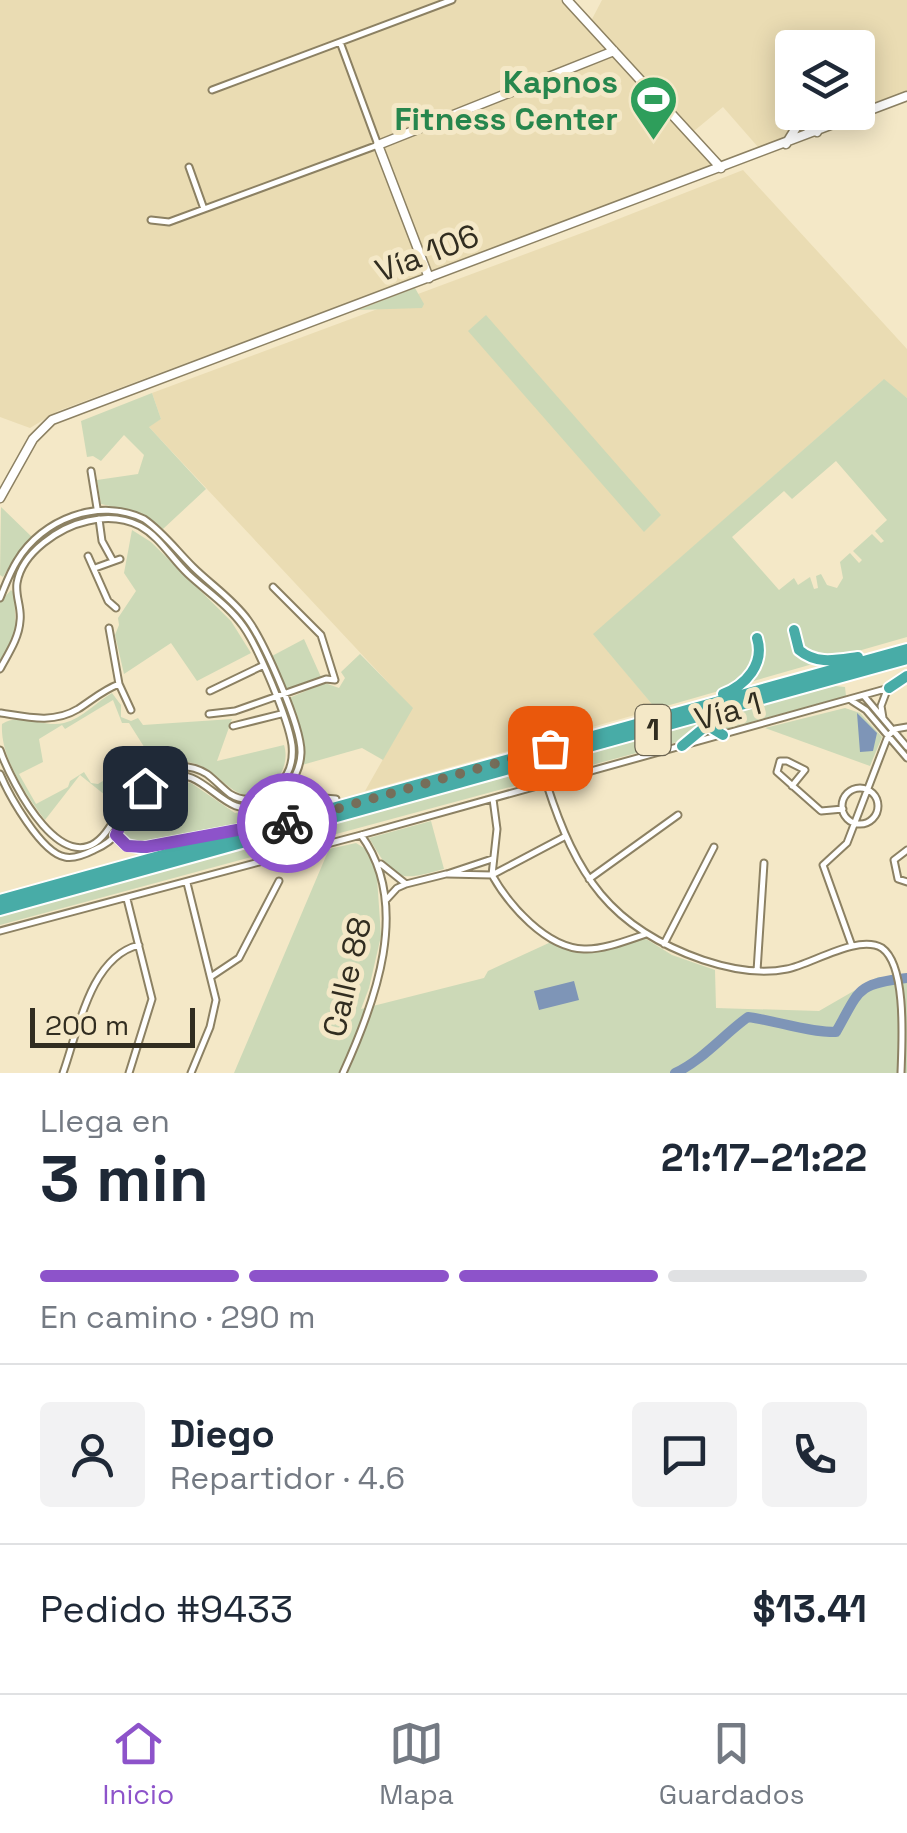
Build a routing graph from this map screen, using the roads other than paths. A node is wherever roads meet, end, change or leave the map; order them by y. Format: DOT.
graph roads {
  1 [pos="452,0"];
  2 [pos="566,0"];
  3 [pos="340,42"];
  4 [pos="614,51"];
  5 [pos="212,90"];
  6 [pos="907,96"];
  7 [pos="816,132"];
  8 [pos="786,144"];
  9 [pos="378,145"];
  10 [pos="189,167"];
  11 [pos="721,168"];
  12 [pos="204,209"];
  13 [pos="151,220"];
  14 [pos="429,278"];
  15 [pos="91,472"];
  16 [pos="0,498"];
  17 [pos="98,509"];
  18 [pos="99,519"];
  19 [pos="88,556"];
  20 [pos="94,568"];
  21 [pos="9,579"];
  22 [pos="18,581"];
  23 [pos="273,587"];
  24 [pos="0,598"];
  25 [pos="228,604"];
  26 [pos="116,608"];
  27 [pos="109,628"];
  28 [pos="794,630"];
  29 [pos="757,638"];
  30 [pos="907,647"];
  31 [pos="907,659"];
  32 [pos="262,666"];
  33 [pos="0,670"];
  34 [pos="907,676"];
  35 [pos="119,684"];
  36 [pos="889,688"];
  37 [pos="210,691"];
  38 [pos="283,695"];
  39 [pos="864,696"];
  40 [pos="275,698"];
  41 [pos="849,700"];
  42 [pos="727,709"];
  43 [pos="130,710"];
  44 [pos="0,712"];
  45 [pos="209,714"];
  46 [pos="281,714"];
  47 [pos="714,719"];
  48 [pos="883,719"];
  49 [pos="234,726"];
  50 [pos="907,726"];
  51 [pos="891,733"];
  52 [pos="723,736"];
  53 [pos="682,746"];
  54 [pos="907,747"];
  55 [pos="0,750"];
  56 [pos="907,758"];
  57 [pos="515,759"];
  58 [pos="173,771"];
  59 [pos="8,773"];
  60 [pos="291,774"];
  61 [pos="1,776"];
  62 [pos="286,784"];
  63 [pos="546,784"];
  64 [pos="792,786"];
  65 [pos="867,791"];
  66 [pos="336,799"];
  67 [pos="494,799"];
  68 [pos="844,808"];
  69 [pos="678,816"];
  70 [pos="855,822"];
  71 [pos="47,829"];
  72 [pos="261,830"];
  73 [pos="37,833"];
  74 [pos="116,835"];
  75 [pos="362,835"];
  76 [pos="564,837"];
  77 [pos="55,838"];
  78 [pos="47,844"];
  79 [pos="714,847"];
  80 [pos="907,850"];
  81 [pos="492,858"];
  82 [pos="378,862"];
  83 [pos="764,863"];
  84 [pos="447,874"];
  85 [pos="492,875"];
  86 [pos="395,878"];
  87 [pos="589,879"];
  88 [pos="279,881"];
  89 [pos="186,882"];
  90 [pos="907,882"];
  91 [pos="406,884"];
  92 [pos="384,885"];
  93 [pos="0,898"];
  94 [pos="127,899"];
  95 [pos="386,900"];
  96 [pos="0,910"];
  97 [pos="0,931"];
  98 [pos="646,934"];
  99 [pos="664,944"];
  100 [pos="138,945"];
  101 [pos="852,946"];
  102 [pos="757,971"];
  103 [pos="212,976"];
  104 [pos="63,1073"];
  105 [pos="130,1073"];
  106 [pos="191,1073"];
  107 [pos="343,1073"];
  108 [pos="901,1073"];
  1 -- 3 [label="street"];
  2 -- 4 [label="main road"];
  3 -- 5 [label="street"];
  3 -- 9 [label="street"];
  4 -- 9 [label="main road"];
  4 -- 11 [label="main road"];
  6 -- 7 [label="main road, Vía 106"];
  7 -- 8 [label="main road, Vía 106"];
  7 -- 8 [label="main road"];
  8 -- 11 [label="main road, Vía 106"];
  9 -- 12 [label="street"];
  9 -- 14 [label="main road"];
  10 -- 12 [label="street"];
  11 -- 14 [label="main road, Vía 106"];
  12 -- 13 [label="street"];
  14 -- 16 [label="main road, Vía 106"];
  15 -- 17 [label="street"];
  17 -- 18 [label="street"];
  17 -- 21 [label="street"];
  17 -- 25 [label="street"];
  18 -- 20 [label="street"];
  18 -- 22 [label="street"];
  18 -- 25 [label="street"];
  19 -- 20 [label="street"];
  20 -- 26 [label="street"];
  21 -- 22 [label="street"];
  21 -- 24 [label="street"];
  22 -- 33 [label="street"];
  23 -- 38 [label="street"];
  25 -- 32 [label="street"];
  25 -- 38 [label="street"];
  27 -- 35 [label="street"];
  28 -- 30 [label="highway"];
  29 -- 57 [label="highway"];
  30 -- 57 [label="highway, 1"];
  31 -- 42 [label="highway, 1"];
  32 -- 37 [label="street"];
  32 -- 40 [label="street"];
  34 -- 36 [label="highway"];
  35 -- 43 [label="street"];
  35 -- 44 [label="street"];
  36 -- 39 [label="street, Vía 1"];
  36 -- 48 [label="street"];
  38 -- 40 [label="street"];
  38 -- 60 [label="street"];
  39 -- 41 [label="street, Vía 1"];
  39 -- 48 [label="street"];
  40 -- 45 [label="street"];
  40 -- 46 [label="street"];
  41 -- 51 [label="street"];
  41 -- 52 [label="street, Vía 1"];
  42 -- 47 [label="highway"];
  42 -- 96 [label="highway, 1"];
  46 -- 49 [label="street"];
  46 -- 60 [label="street"];
  47 -- 52 [label="highway"];
  47 -- 53 [label="highway"];
  48 -- 51 [label="street"];
  50 -- 51 [label="street"];
  51 -- 54 [label="street"];
  51 -- 56 [label="street"];
  51 -- 65 [label="street"];
  52 -- 53 [label="street, Vía 1"];
  53 -- 63 [label="street, Vía 1"];
  55 -- 59 [label="street"];
  57 -- 72 [label="highway, 1"];
  58 -- 62 [label="street"];
  58 -- 74 [label="street"];
  58 -- 77 [label="street"];
  59 -- 61 [label="street"];
  59 -- 71 [label="street"];
  60 -- 62 [label="street"];
  61 -- 73 [label="street"];
  62 -- 66 [label="street"];
  63 -- 67 [label="street, Vía 1"];
  63 -- 76 [label="street"];
  64 -- 64 [label="street"];
  64 -- 68 [label="street"];
  65 -- 68 [label="street"];
  65 -- 70 [label="street"];
  65 -- 70 [label="street"];
  67 -- 75 [label="street, Vía 1"];
  67 -- 81 [label="street"];
  68 -- 70 [label="street"];
  69 -- 87 [label="street"];
  70 -- 101 [label="street"];
  71 -- 73 [label="street"];
  71 -- 77 [label="street"];
  72 -- 74 [label="highway"];
  72 -- 93 [label="highway, 1"];
  73 -- 78 [label="street"];
  74 -- 78 [label="street"];
  75 -- 82 [label="street, Calle 88"];
  75 -- 89 [label="street, Vía 1"];
  76 -- 85 [label="street"];
  76 -- 87 [label="street"];
  77 -- 78 [label="street"];
  79 -- 99 [label="street"];
  80 -- 90 [label="street"];
  81 -- 84 [label="street"];
  81 -- 85 [label="street"];
  82 -- 86 [label="street"];
  82 -- 92 [label="street, Calle 88"];
  83 -- 102 [label="street"];
  84 -- 85 [label="street"];
  84 -- 91 [label="street"];
  85 -- 98 [label="street"];
  86 -- 91 [label="street"];
  86 -- 92 [label="street"];
  87 -- 98 [label="street"];
  88 -- 103 [label="street"];
  89 -- 94 [label="street, Vía 1"];
  89 -- 103 [label="street"];
  91 -- 95 [label="street"];
  92 -- 95 [label="street, Calle 88"];
  94 -- 97 [label="street, Vía 1"];
  94 -- 100 [label="street"];
  95 -- 107 [label="street, Calle 88"];
  98 -- 99 [label="street"];
  99 -- 102 [label="street"];
  100 -- 104 [label="street"];
  100 -- 105 [label="street"];
  101 -- 102 [label="street"];
  101 -- 108 [label="street"];
  103 -- 106 [label="street"];
}
